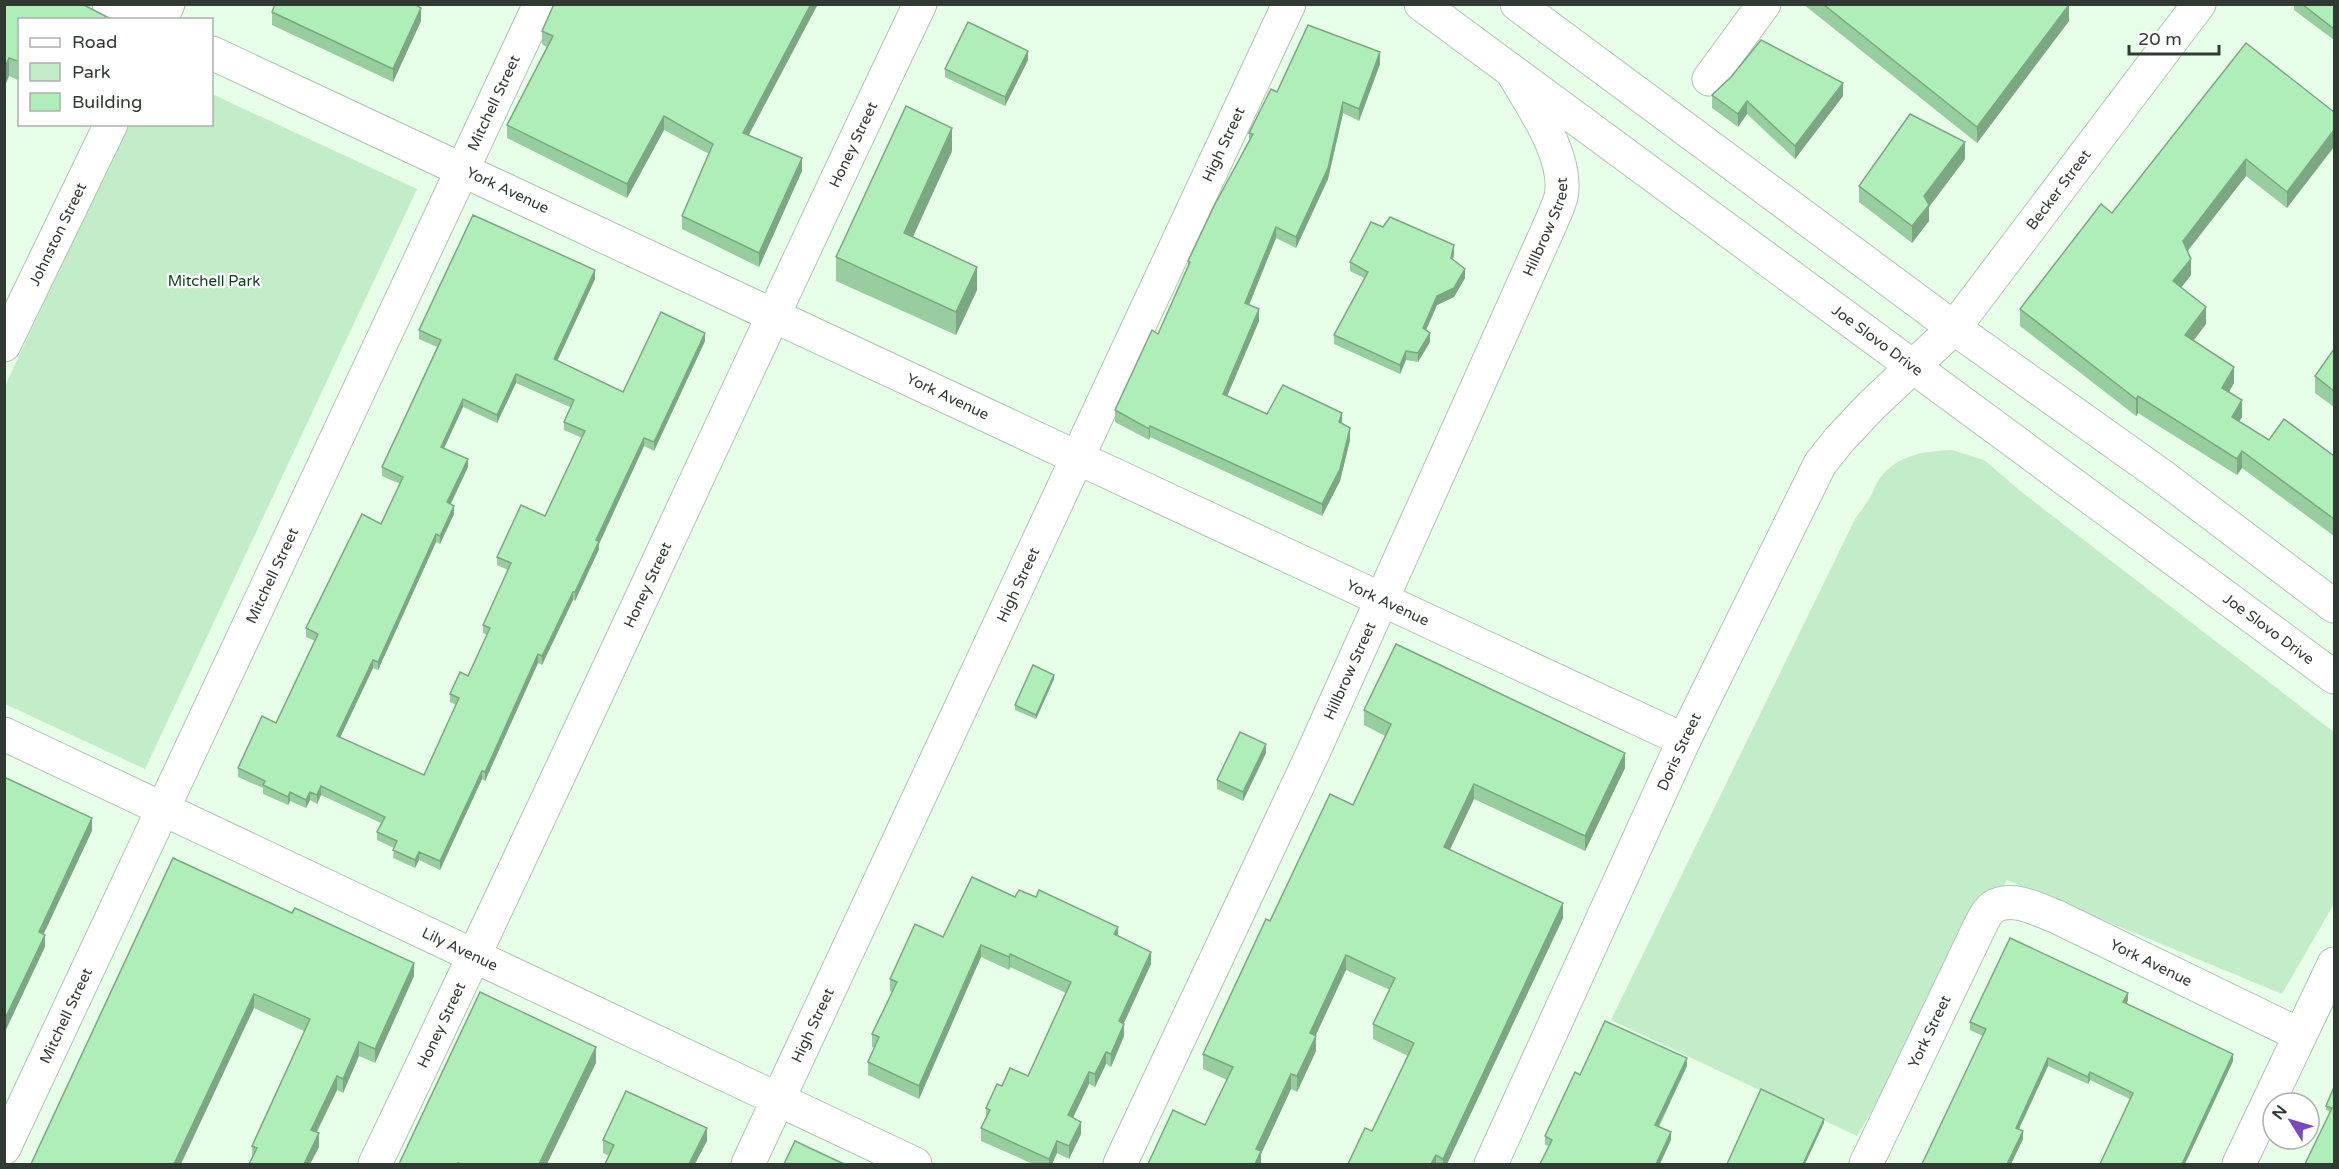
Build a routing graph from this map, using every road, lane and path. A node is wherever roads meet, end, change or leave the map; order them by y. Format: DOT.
graph roads {
  1 [pos="109,4"];
  2 [pos="168,4"];
  3 [pos="540,4"];
  4 [pos="920,4"];
  5 [pos="1289,4"];
  6 [pos="1421,4"];
  7 [pos="1517,4"];
  8 [pos="1764,4"];
  9 [pos="2199,4"];
  10 [pos="136,18"];
  11 [pos="162,18"];
  12 [pos="213,53"];
  13 [pos="1513,73"];
  14 [pos="1709,79"];
  15 [pos="110,126"];
  16 [pos="464,169"];
  17 [pos="772,313"];
  18 [pos="1954,328"];
  19 [pos="4,345"];
  20 [pos="1912,367"];
  21 [pos="1078,459"];
  22 [pos="1382,602"];
  23 [pos="2334,606"];
  24 [pos="2334,677"];
  25 [pos="4,734"];
  26 [pos="1684,740"];
  27 [pos="163,809"];
  28 [pos="1999,904"];
  29 [pos="475,956"];
  30 [pos="2334,964"];
  31 [pos="2300,1035"];
  32 [pos="779,1099"];
  33 [pos="4,1148"];
  34 [pos="375,1164"];
  35 [pos="748,1164"];
  36 [pos="915,1164"];
  37 [pos="1120,1164"];
  38 [pos="1491,1164"];
  39 [pos="1866,1164"];
  40 [pos="2239,1164"];
  1 -- 10 [label="street"];
  2 -- 11 [label="street"];
  3 -- 16 [label="street, Mitchell Street"];
  4 -- 17 [label="street, Honey Street"];
  5 -- 21 [label="street, High Street"];
  6 -- 13 [label="street, Joe Slovo Drive"];
  7 -- 18 [label="street"];
  8 -- 14 [label="street"];
  9 -- 18 [label="street, Becker Street"];
  12 -- 16 [label="street, York Avenue"];
  13 -- 20 [label="street, Joe Slovo Drive"];
  13 -- 22 [label="street, Hillbrow Street"];
  15 -- 19 [label="street, Johnston Street"];
  16 -- 17 [label="street, York Avenue"];
  16 -- 27 [label="street, Mitchell Street"];
  17 -- 21 [label="street, York Avenue"];
  17 -- 29 [label="street, Honey Street"];
  18 -- 20 [label="street, Becker Street"];
  18 -- 23 [label="street"];
  20 -- 24 [label="street, Joe Slovo Drive"];
  20 -- 26 [label="street, Doris Street"];
  21 -- 22 [label="street, York Avenue"];
  21 -- 32 [label="street, High Street"];
  22 -- 26 [label="street, York Avenue"];
  22 -- 37 [label="street, Hillbrow Street"];
  25 -- 27 [label="street, Lily Avenue"];
  26 -- 38 [label="street, Doris Street"];
  27 -- 29 [label="street, Lily Avenue"];
  27 -- 33 [label="street, Mitchell Street"];
  28 -- 31 [label="street, York Avenue"];
  28 -- 39 [label="street, York Street"];
  29 -- 32 [label="street, Lily Avenue"];
  29 -- 34 [label="street, Honey Street"];
  30 -- 31 [label="street"];
  31 -- 40 [label="street"];
  32 -- 35 [label="street, High Street"];
  32 -- 36 [label="street, Lily Avenue"];
}
